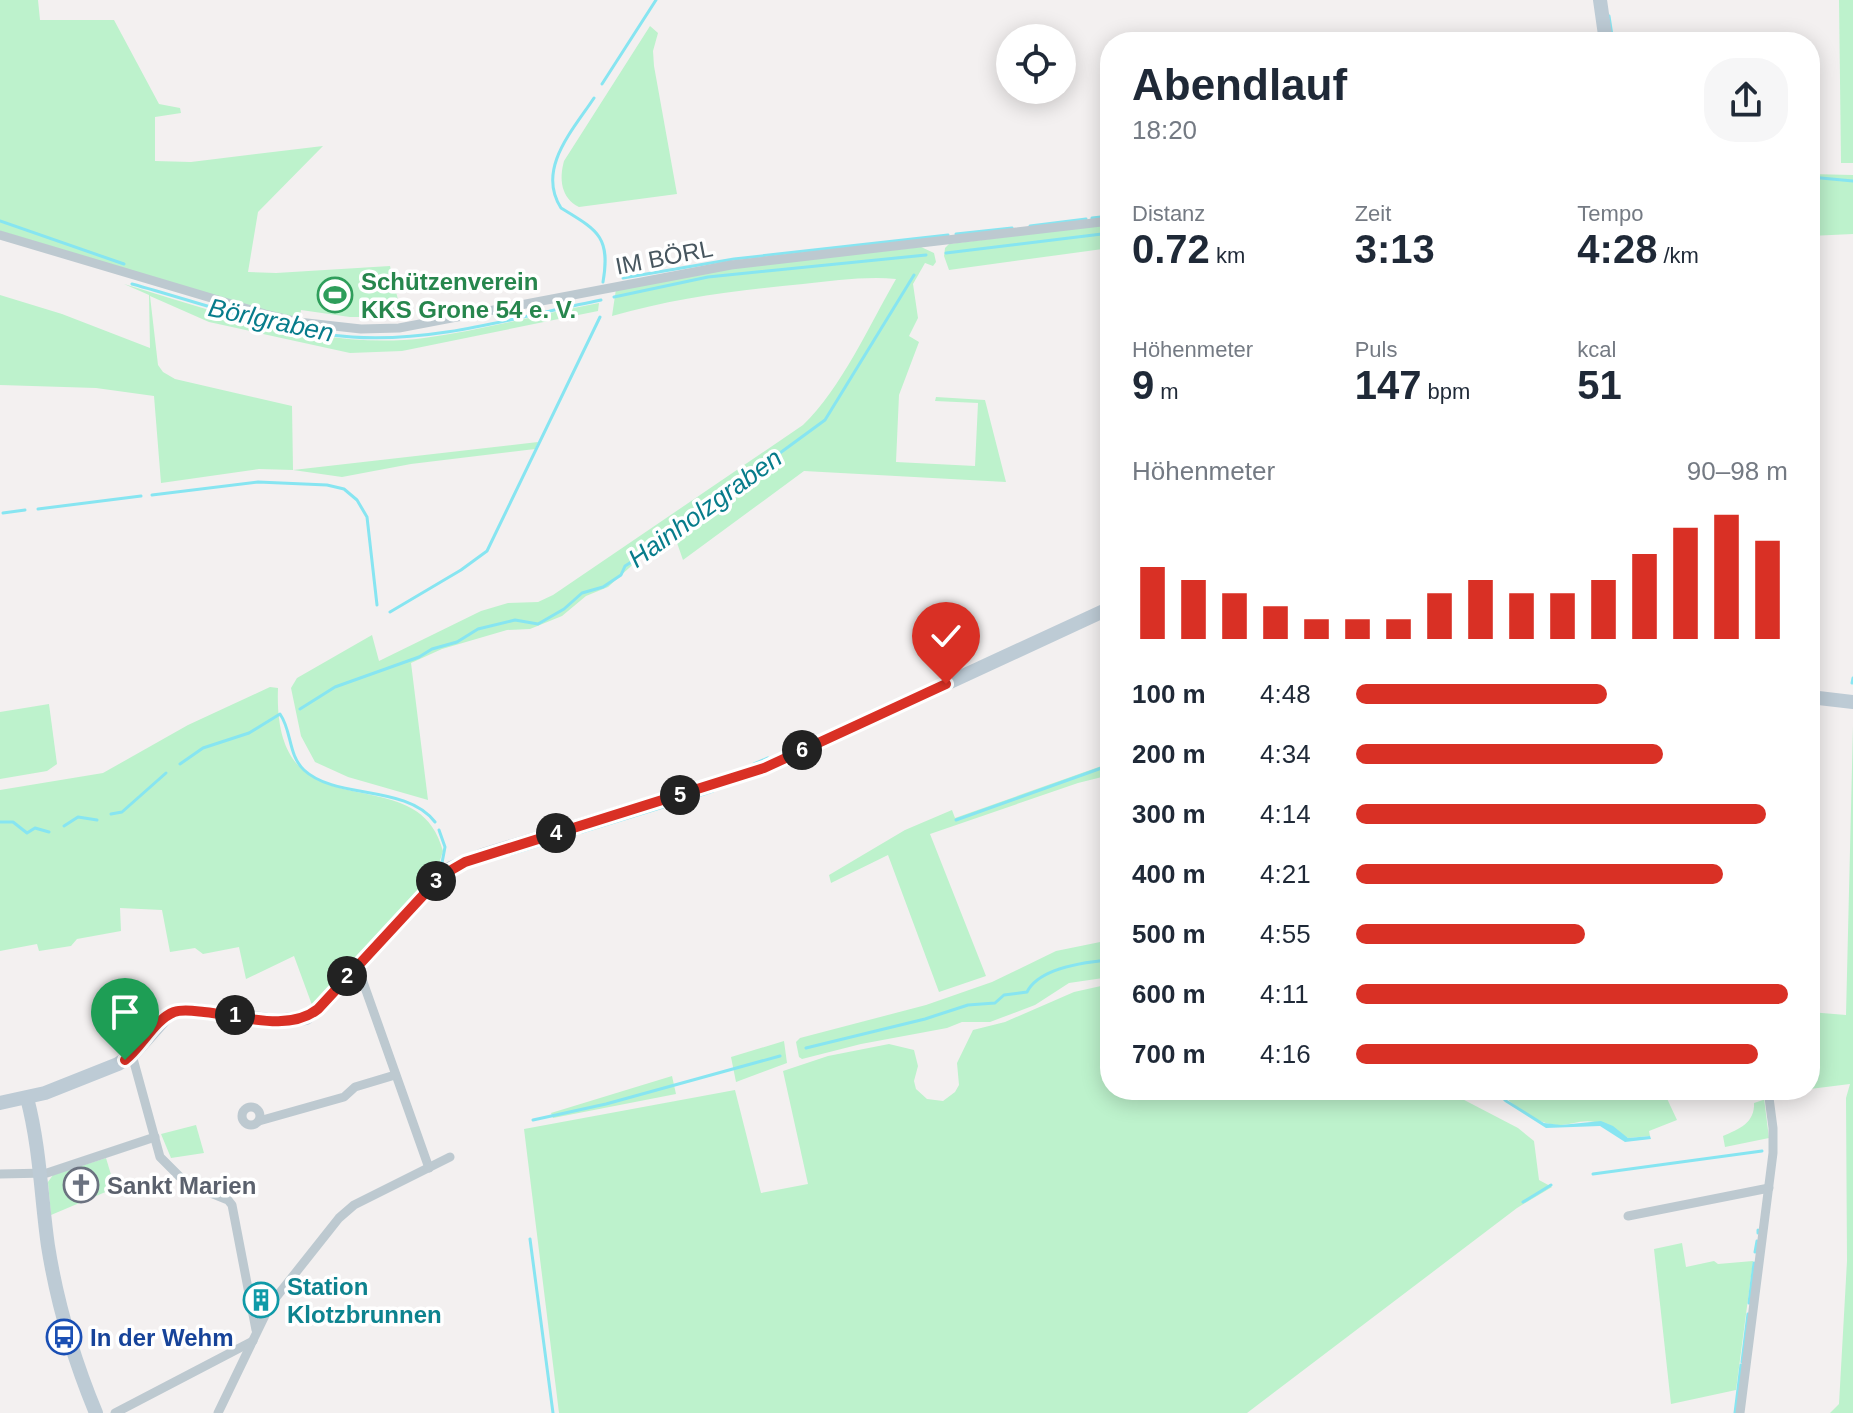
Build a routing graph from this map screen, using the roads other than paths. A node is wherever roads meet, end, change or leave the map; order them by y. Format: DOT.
graph roads {
  1 [pos="1600,0"];
  2 [pos="1605,32"];
  3 [pos="1100,222"];
  4 [pos="0,235"];
  5 [pos="1100,613"];
  6 [pos="1820,698"];
  7 [pos="1853,702"];
  8 [pos="357,965"];
  9 [pos="132,1055"];
  10 [pos="395,1075"];
  11 [pos="27,1098"];
  12 [pos="1769,1100"];
  13 [pos="0,1103"];
  14 [pos="259,1121"];
  15 [pos="155,1137"];
  16 [pos="450,1157"];
  17 [pos="429,1168"];
  18 [pos="0,1174"];
  19 [pos="40,1174"];
  20 [pos="1769,1188"];
  21 [pos="1628,1216"];
  22 [pos="256,1330"];
  23 [pos="253,1341"];
  24 [pos="96,1413"];
  25 [pos="115,1413"];
  26 [pos="218,1413"];
  27 [pos="1740,1413"];
  1 -- 2 [label="street"];
  3 -- 4 [label="street, IM BÖRL"];
  5 -- 8 [label="street"];
  6 -- 7 [label="street"];
  8 -- 9 [label="street"];
  8 -- 10 [label="street"];
  9 -- 11 [label="street"];
  9 -- 15 [label="street"];
  10 -- 14 [label="street"];
  10 -- 17 [label="street"];
  11 -- 13 [label="street"];
  11 -- 19 [label="street"];
  12 -- 20 [label="street"];
  15 -- 19 [label="street"];
  15 -- 22 [label="street"];
  16 -- 17 [label="street"];
  17 -- 22 [label="street"];
  18 -- 19 [label="street"];
  19 -- 24 [label="street"];
  20 -- 21 [label="street"];
  20 -- 27 [label="street"];
  22 -- 23 [label="street"];
  23 -- 25 [label="street"];
  23 -- 26 [label="street"];
}
